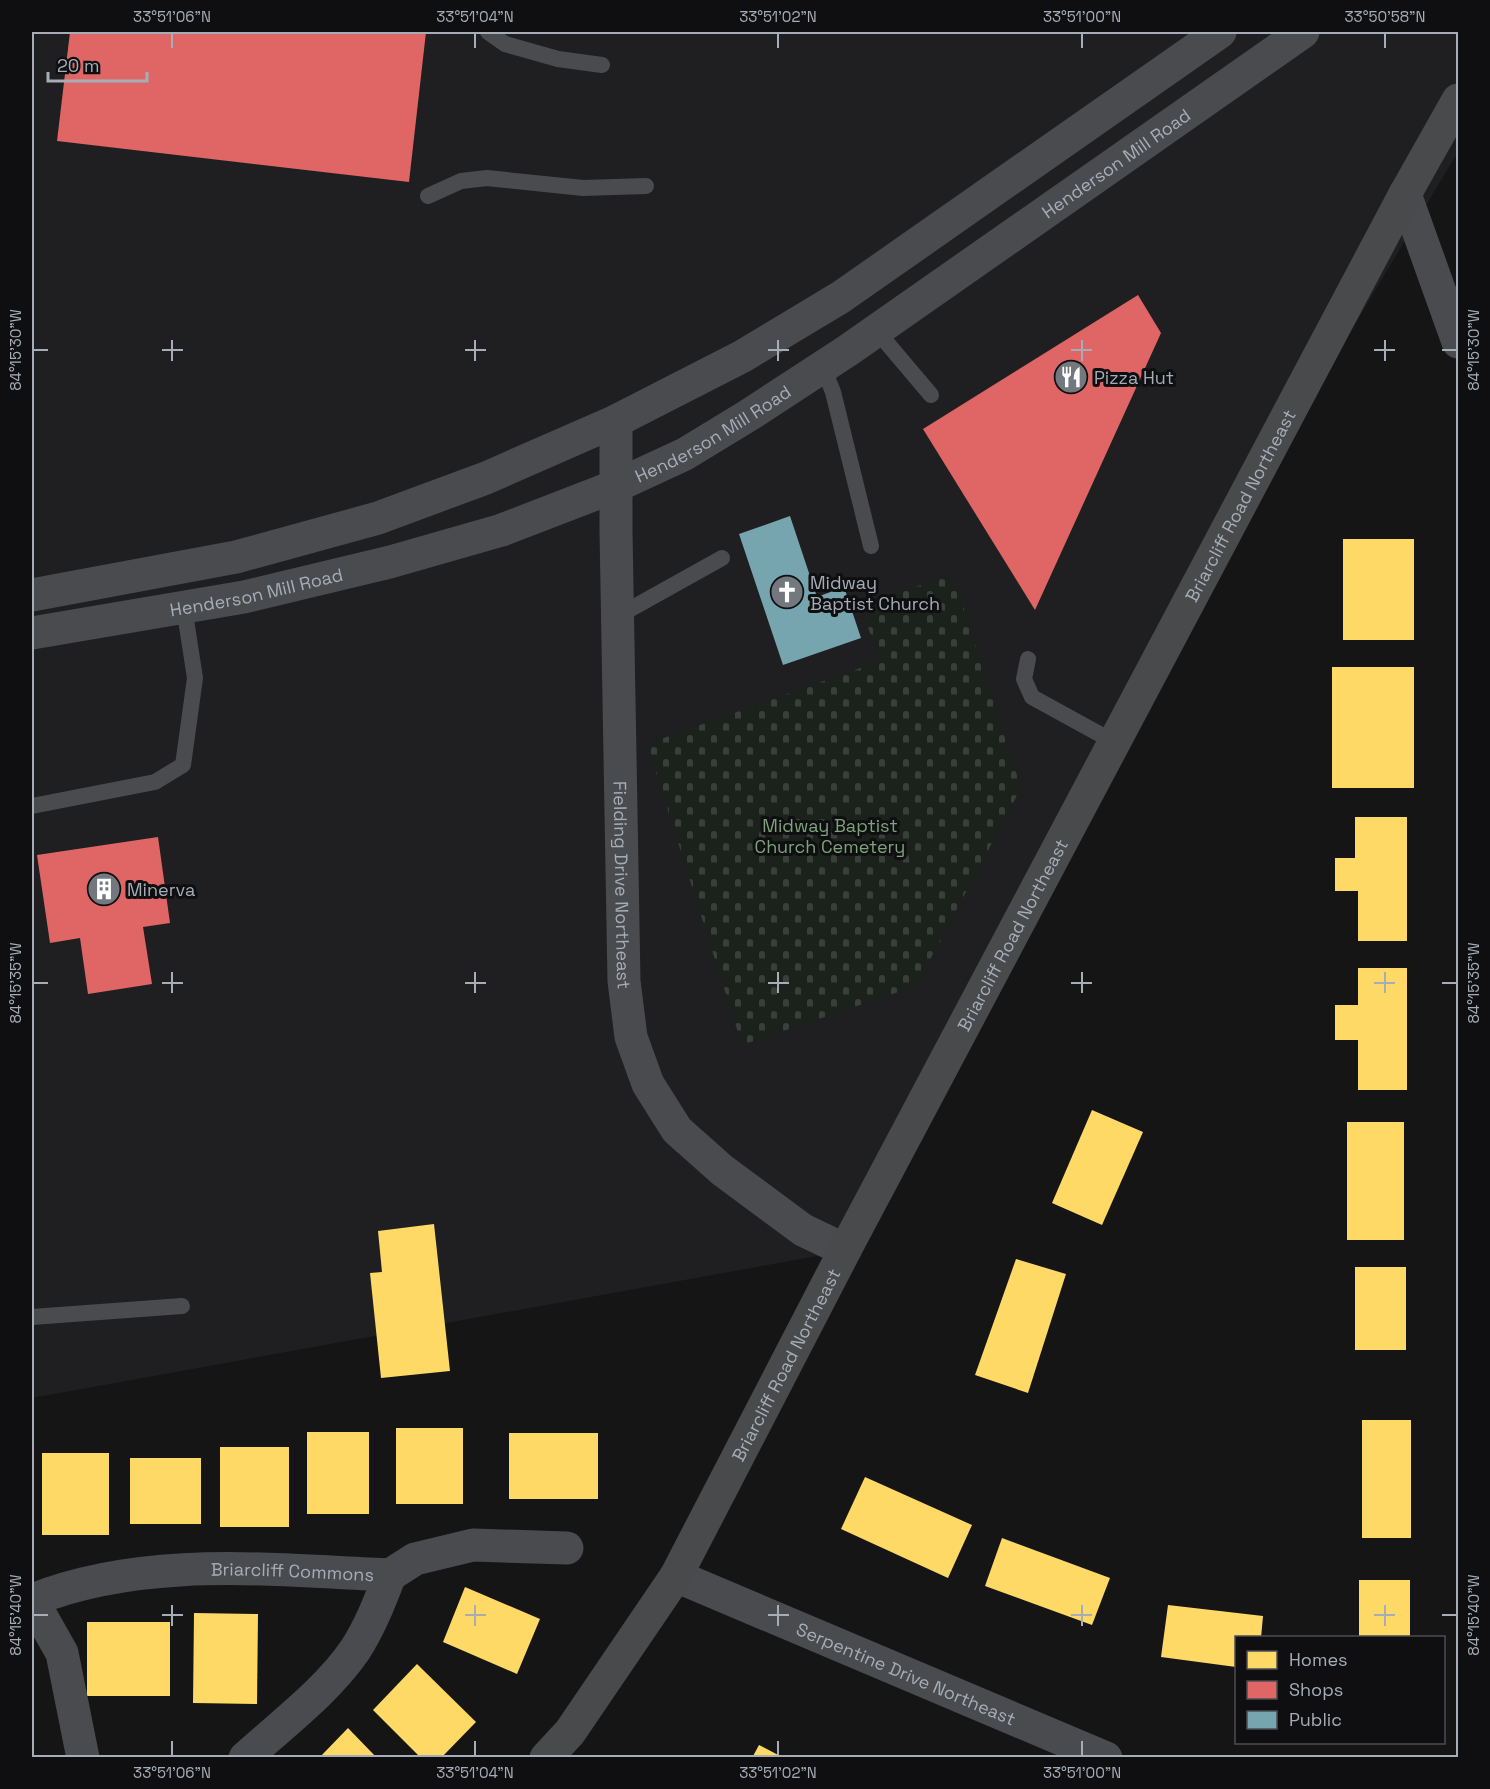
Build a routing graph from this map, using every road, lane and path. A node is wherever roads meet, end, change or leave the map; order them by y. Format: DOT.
graph roads {
  1 [pos="488,32"];
  2 [pos="1220,32"];
  3 [pos="1303,32"];
  4 [pos="602,65"];
  5 [pos="1458,100"];
  6 [pos="646,186"];
  7 [pos="1405,194"];
  8 [pos="428,196"];
  9 [pos="876,330"];
  10 [pos="1458,342"];
  11 [pos="823,367"];
  12 [pos="931,395"];
  13 [pos="616,421"];
  14 [pos="615,486"];
  15 [pos="872,546"];
  16 [pos="723,558"];
  17 [pos="32,595"];
  18 [pos="184,607"];
  19 [pos="618,616"];
  20 [pos="32,633"];
  21 [pos="1028,659"];
  22 [pos="1114,742"];
  23 [pos="32,806"];
  24 [pos="845,1250"];
  25 [pos="182,1306"];
  26 [pos="32,1317"];
  27 [pos="567,1548"];
  28 [pos="390,1575"];
  29 [pos="676,1575"];
  30 [pos="32,1600"];
  31 [pos="570,1745"];
  32 [pos="83,1758"];
  33 [pos="245,1758"];
  34 [pos="546,1758"];
  35 [pos="1106,1758"];
  1 -- 4 [label="lane"];
  2 -- 13 [label="street, Henderson Mill Road"];
  3 -- 9 [label="street, Henderson Mill Road"];
  5 -- 7 [label="main road, Briarcliff Road Northeast"];
  6 -- 8 [label="lane"];
  7 -- 10 [label="street"];
  7 -- 22 [label="main road, Briarcliff Road Northeast"];
  9 -- 11 [label="street, Henderson Mill Road"];
  9 -- 12 [label="lane"];
  11 -- 14 [label="street, Henderson Mill Road"];
  11 -- 15 [label="lane"];
  13 -- 14 [label="street, Fielding Drive Northeast"];
  13 -- 17 [label="street, Henderson Mill Road"];
  14 -- 18 [label="street, Henderson Mill Road"];
  14 -- 19 [label="street, Fielding Drive Northeast"];
  16 -- 19 [label="lane"];
  18 -- 20 [label="street, Henderson Mill Road"];
  18 -- 23 [label="lane"];
  19 -- 24 [label="street, Fielding Drive Northeast"];
  21 -- 22 [label="lane"];
  22 -- 24 [label="main road, Briarcliff Road Northeast"];
  24 -- 29 [label="main road, Briarcliff Road Northeast"];
  25 -- 26 [label="lane"];
  27 -- 28 [label="street"];
  28 -- 30 [label="street, Briarcliff Commons"];
  28 -- 33 [label="street, Briarcliff Commons"];
  29 -- 31 [label="main road, Briarcliff Road Northeast"];
  29 -- 35 [label="street, Serpentine Drive Northeast"];
  30 -- 32 [label="street"];
  31 -- 34 [label="main road, Briarcliff Road Northeast"];
}
